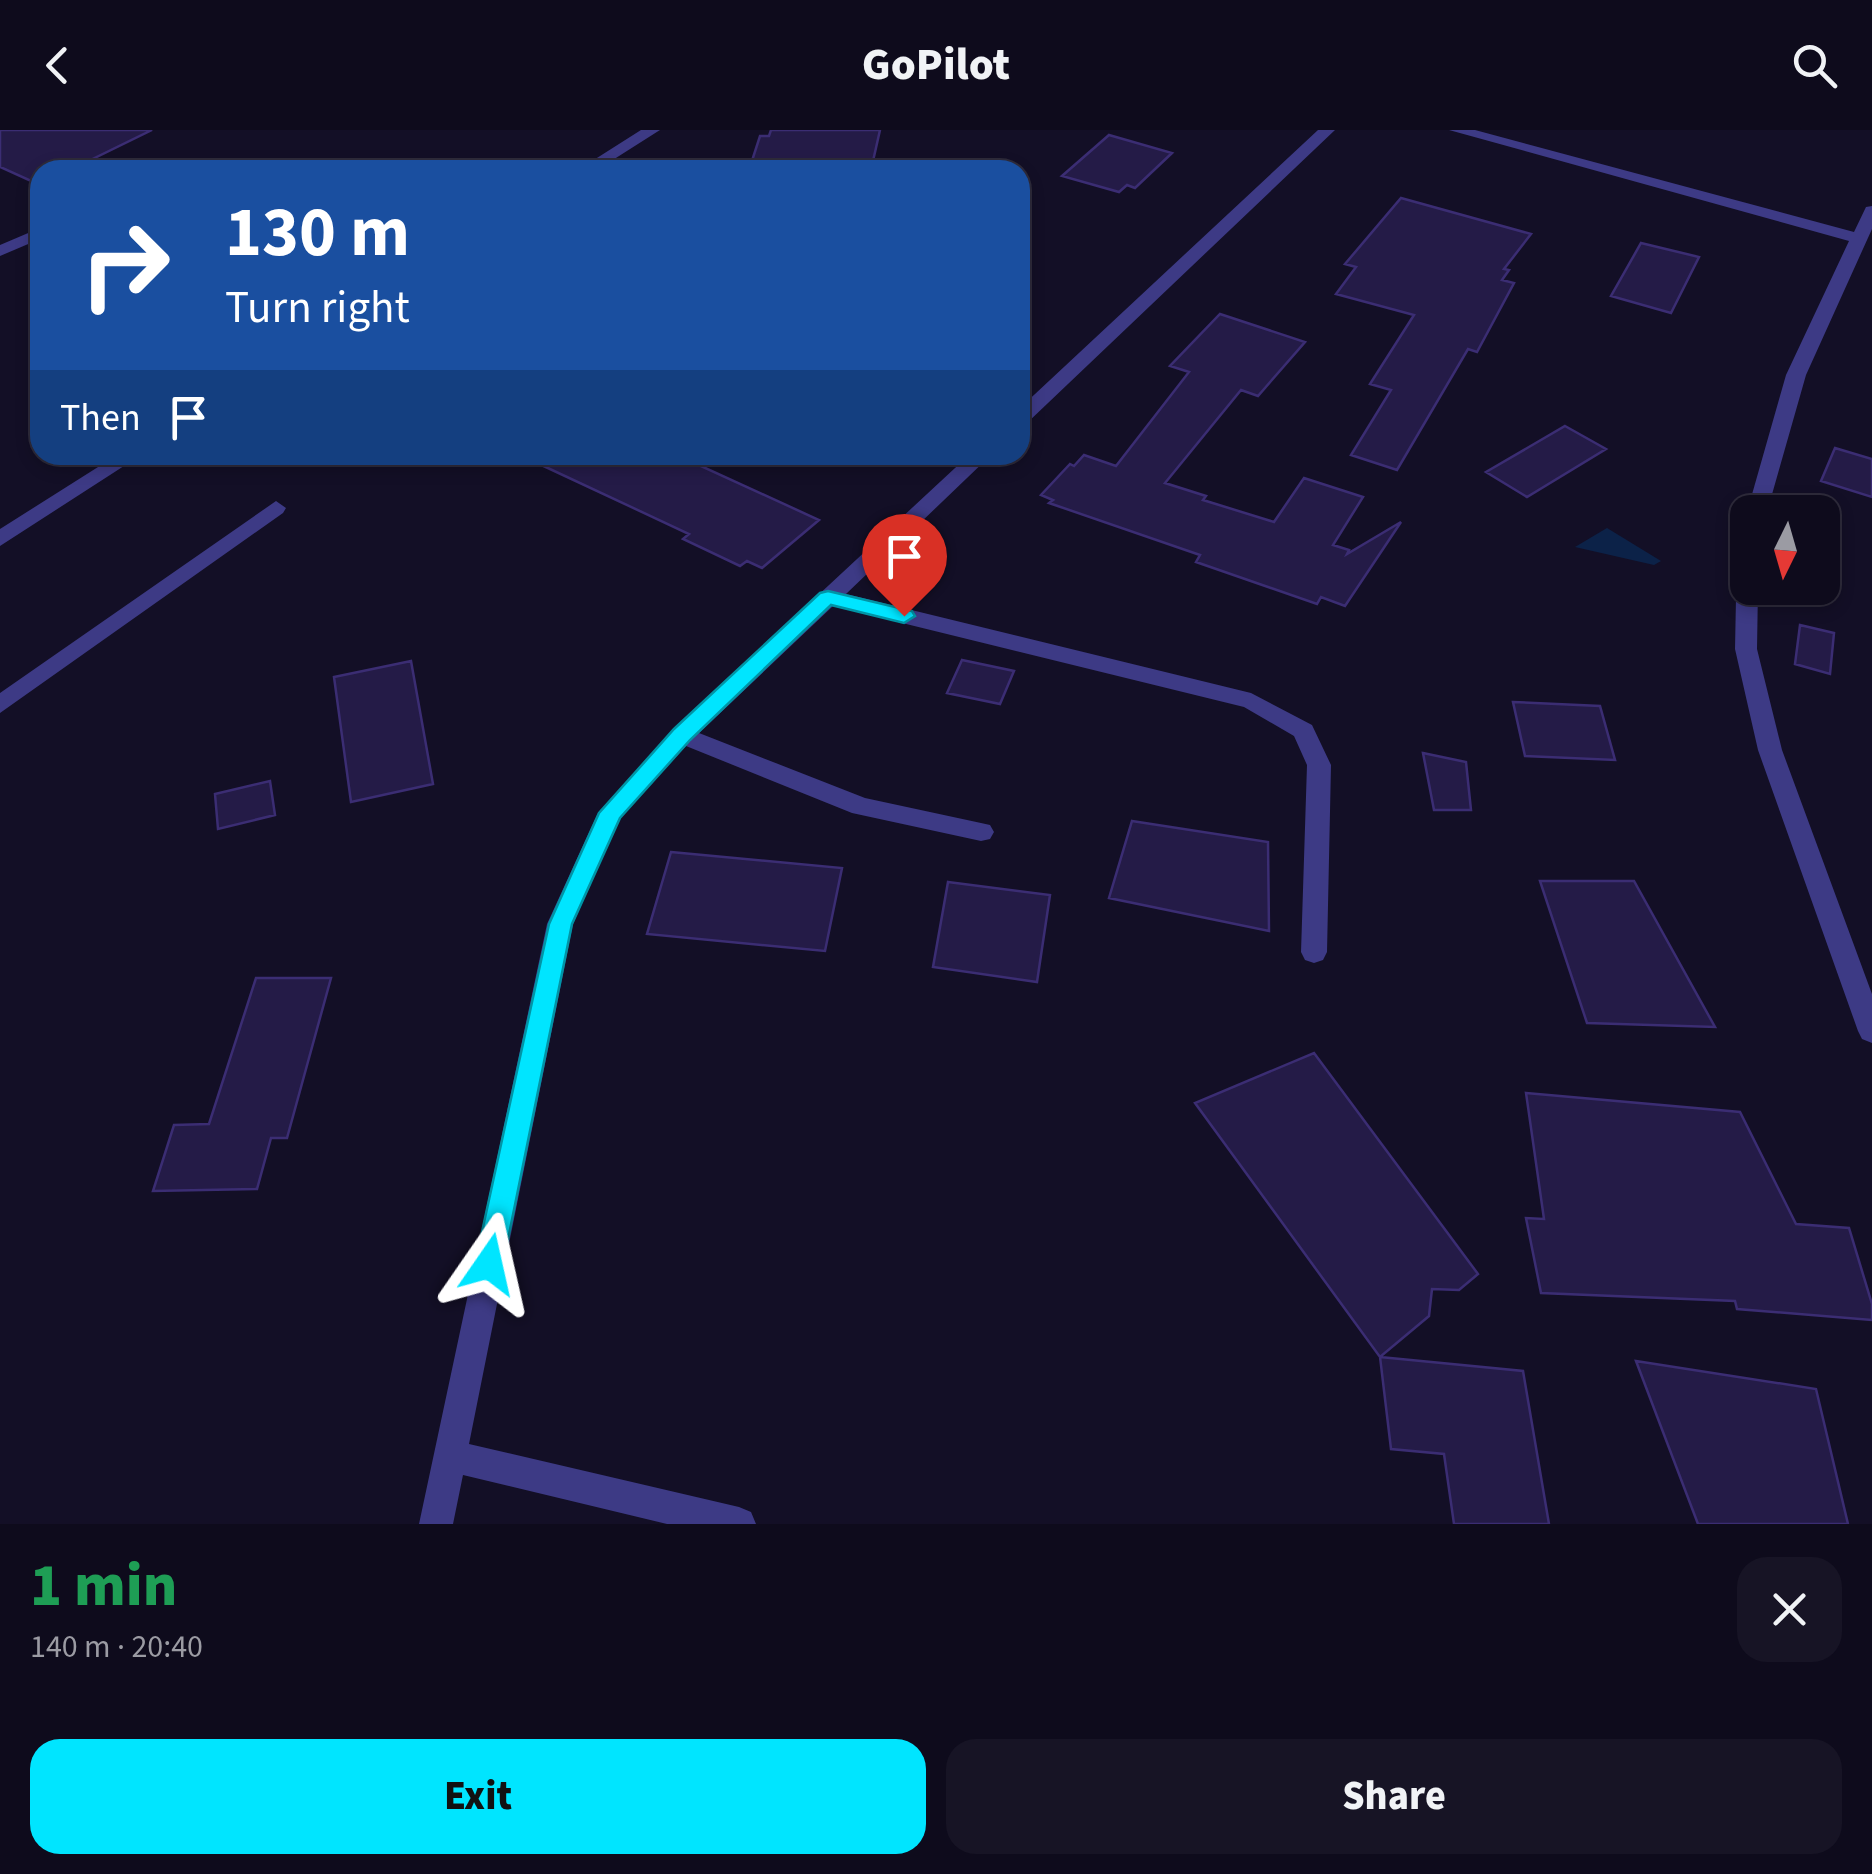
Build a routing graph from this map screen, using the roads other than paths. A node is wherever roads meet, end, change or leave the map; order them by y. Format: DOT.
graph roads {
  1 [pos="652,130"];
  2 [pos="1296,130"];
  3 [pos="1456,130"];
  4 [pos="1323,133"];
  5 [pos="602,160"];
  6 [pos="1872,211"];
  7 [pos="30,237"];
  8 [pos="1855,244"];
  9 [pos="0,250"];
  10 [pos="1872,256"];
  11 [pos="1030,410"];
  12 [pos="115,465"];
  13 [pos="970,465"];
  14 [pos="1762,495"];
  15 [pos="276,508"];
  16 [pos="0,539"];
  17 [pos="828,597"];
  18 [pos="1747,605"];
  19 [pos="0,706"];
  20 [pos="682,734"];
  21 [pos="981,832"];
  22 [pos="1314,952"];
  23 [pos="1872,1031"];
  24 [pos="451,1456"];
  25 [pos="436,1524"];
  26 [pos="740,1524"];
  1 -- 5 [label="street"];
  2 -- 4 [label="street"];
  3 -- 8 [label="street"];
  4 -- 11 [label="street"];
  6 -- 8 [label="street"];
  7 -- 9 [label="street"];
  8 -- 10 [label="street"];
  8 -- 14 [label="street"];
  12 -- 16 [label="street"];
  13 -- 17 [label="street"];
  15 -- 19 [label="street"];
  17 -- 20 [label="street"];
  17 -- 22 [label="street"];
  18 -- 23 [label="street"];
  20 -- 21 [label="street"];
  20 -- 24 [label="street"];
  24 -- 25 [label="street"];
  24 -- 26 [label="street"];
}
